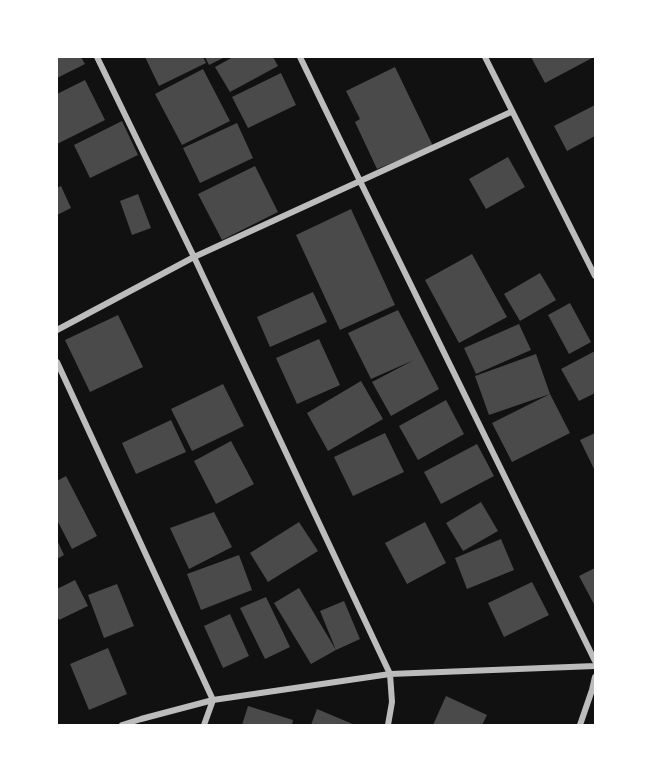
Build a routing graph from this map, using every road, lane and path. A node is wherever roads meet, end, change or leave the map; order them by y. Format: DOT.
graph roads {
  1 [pos="97,57"];
  2 [pos="300,57"];
  3 [pos="485,57"];
  4 [pos="512,112"];
  5 [pos="360,181"];
  6 [pos="194,257"];
  7 [pos="595,276"];
  8 [pos="57,330"];
  9 [pos="57,362"];
  10 [pos="595,661"];
  11 [pos="595,666"];
  12 [pos="390,674"];
  13 [pos="595,677"];
  14 [pos="213,700"];
  15 [pos="122,725"];
  16 [pos="204,725"];
  17 [pos="387,725"];
  18 [pos="580,725"];
  1 -- 6 [label="street"];
  2 -- 5 [label="street"];
  3 -- 4 [label="street"];
  4 -- 5 [label="street"];
  4 -- 7 [label="street"];
  5 -- 6 [label="street"];
  5 -- 10 [label="street"];
  6 -- 8 [label="street"];
  6 -- 12 [label="street"];
  9 -- 14 [label="street"];
  11 -- 12 [label="street"];
  12 -- 14 [label="street"];
  12 -- 17 [label="street"];
  13 -- 18 [label="street"];
  14 -- 15 [label="street"];
  14 -- 16 [label="street"];
}
